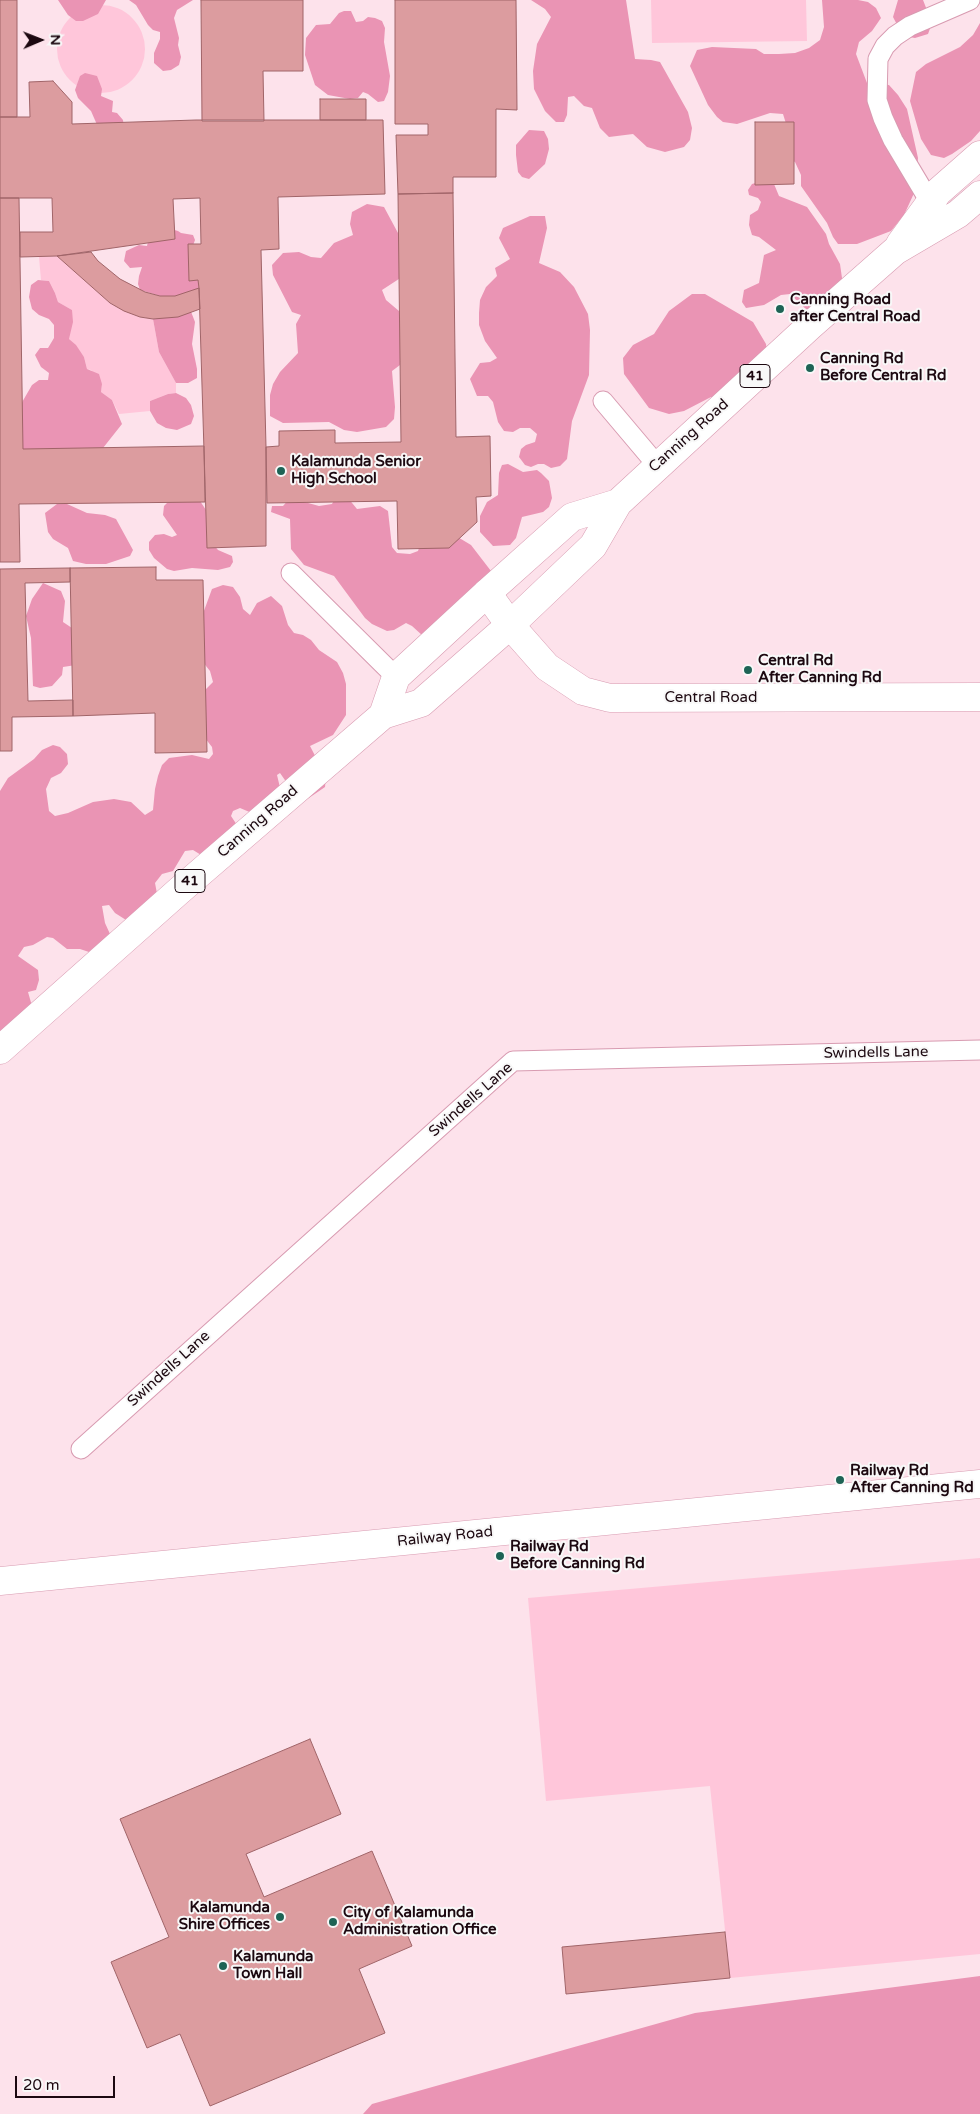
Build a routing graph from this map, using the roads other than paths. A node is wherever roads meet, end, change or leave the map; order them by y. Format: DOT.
graph roads {
  1 [pos="970,0"];
  2 [pos="980,155"];
  3 [pos="980,195"];
  4 [pos="930,202"];
  5 [pos="895,251"];
  6 [pos="603,400"];
  7 [pos="658,465"];
  8 [pos="618,503"];
  9 [pos="291,573"];
  10 [pos="487,593"];
  11 [pos="510,625"];
  12 [pos="396,677"];
  13 [pos="980,697"];
  14 [pos="383,715"];
  15 [pos="0,1050"];
  16 [pos="980,1050"];
  17 [pos="81,1449"];
  18 [pos="980,1484"];
  19 [pos="0,1581"];
  1 -- 4 [label="lane"];
  2 -- 4 [label="main road, Canning Road / 41"];
  3 -- 5 [label="main road, Canning Road / 41"];
  4 -- 5 [label="main road, Canning Road / 41"];
  5 -- 7 [label="main road, Canning Road / 41"];
  6 -- 7 [label="lane"];
  7 -- 8 [label="main road, Canning Road / 41"];
  8 -- 10 [label="main road, Canning Road / 41"];
  8 -- 11 [label="main road, Canning Road / 41"];
  9 -- 12 [label="lane"];
  10 -- 11 [label="main road, Central Road"];
  10 -- 12 [label="main road, Canning Road / 41"];
  11 -- 13 [label="main road, Central Road"];
  11 -- 14 [label="main road, Canning Road / 41"];
  12 -- 14 [label="main road, Canning Road / 41"];
  14 -- 15 [label="main road, Canning Road / 41"];
  16 -- 17 [label="lane, Swindells Lane"];
  18 -- 19 [label="main road, Railway Road"];
}
